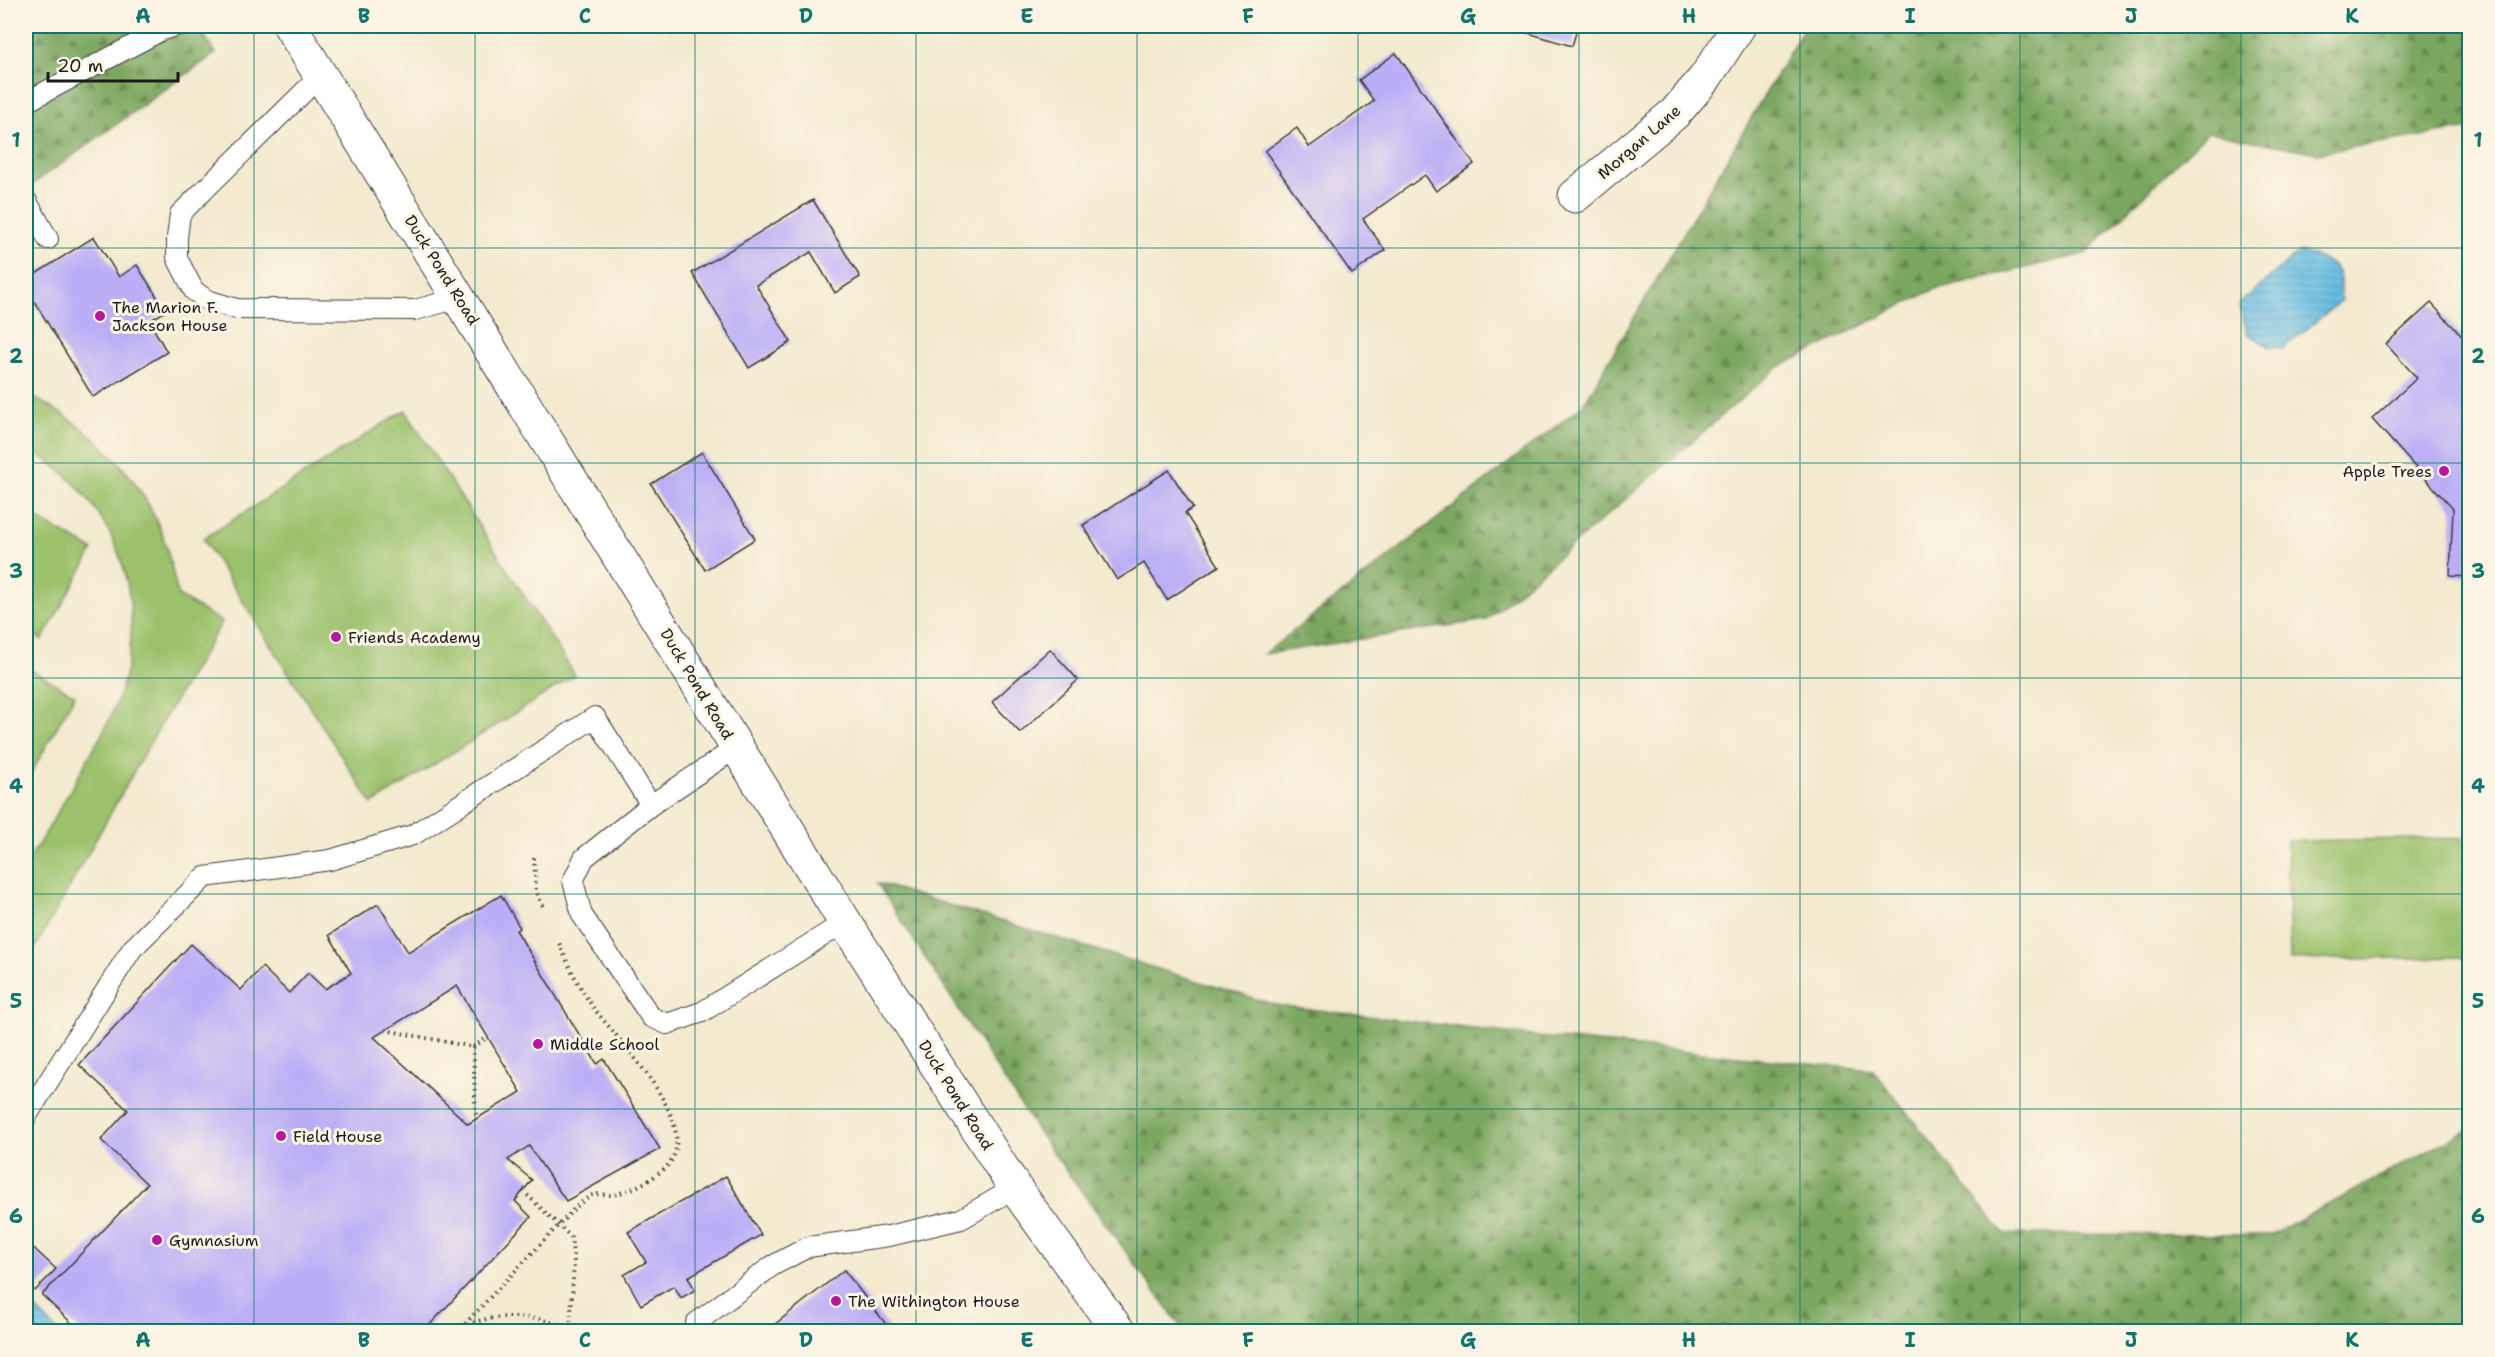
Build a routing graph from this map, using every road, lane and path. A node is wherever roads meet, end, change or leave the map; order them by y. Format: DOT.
graph roads {
  1 [pos="176,26"];
  2 [pos="290,26"];
  3 [pos="1739,26"];
  4 [pos="321,75"];
  5 [pos="26,102"];
  6 [pos="1575,196"];
  7 [pos="26,200"];
  8 [pos="48,239"];
  9 [pos="459,298"];
  10 [pos="736,748"];
  11 [pos="651,805"];
  12 [pos="534,858"];
  13 [pos="546,914"];
  14 [pos="845,922"];
  15 [pos="555,935"];
  16 [pos="384,1030"];
  17 [pos="488,1037"];
  18 [pos="473,1047"];
  19 [pos="26,1117"];
  20 [pos="476,1119"];
  21 [pos="1015,1188"];
  22 [pos="523,1191"];
  23 [pos="561,1224"];
  24 [pos="696,1323"];
  25 [pos="460,1330"];
  26 [pos="571,1330"];
  27 [pos="1119,1332"];
  1 -- 5 [label="lane"];
  2 -- 4 [label="street, Duck Pond Road"];
  3 -- 6 [label="street, Morgan Lane"];
  4 -- 9 [label="street, Duck Pond Road"];
  4 -- 9 [label="lane"];
  7 -- 8 [label="lane"];
  9 -- 10 [label="street, Duck Pond Road"];
  10 -- 11 [label="lane"];
  10 -- 14 [label="street, Duck Pond Road"];
  11 -- 14 [label="lane"];
  11 -- 19 [label="lane"];
  12 -- 13 [label="path"];
  14 -- 21 [label="street, Duck Pond Road"];
  15 -- 23 [label="path"];
  16 -- 18 [label="path"];
  17 -- 18 [label="path"];
  18 -- 20 [label="path"];
  21 -- 24 [label="lane"];
  21 -- 27 [label="street, Duck Pond Road"];
  22 -- 23 [label="path"];
  23 -- 25 [label="path"];
  23 -- 26 [label="path"];
  25 -- 26 [label="path"];
}
